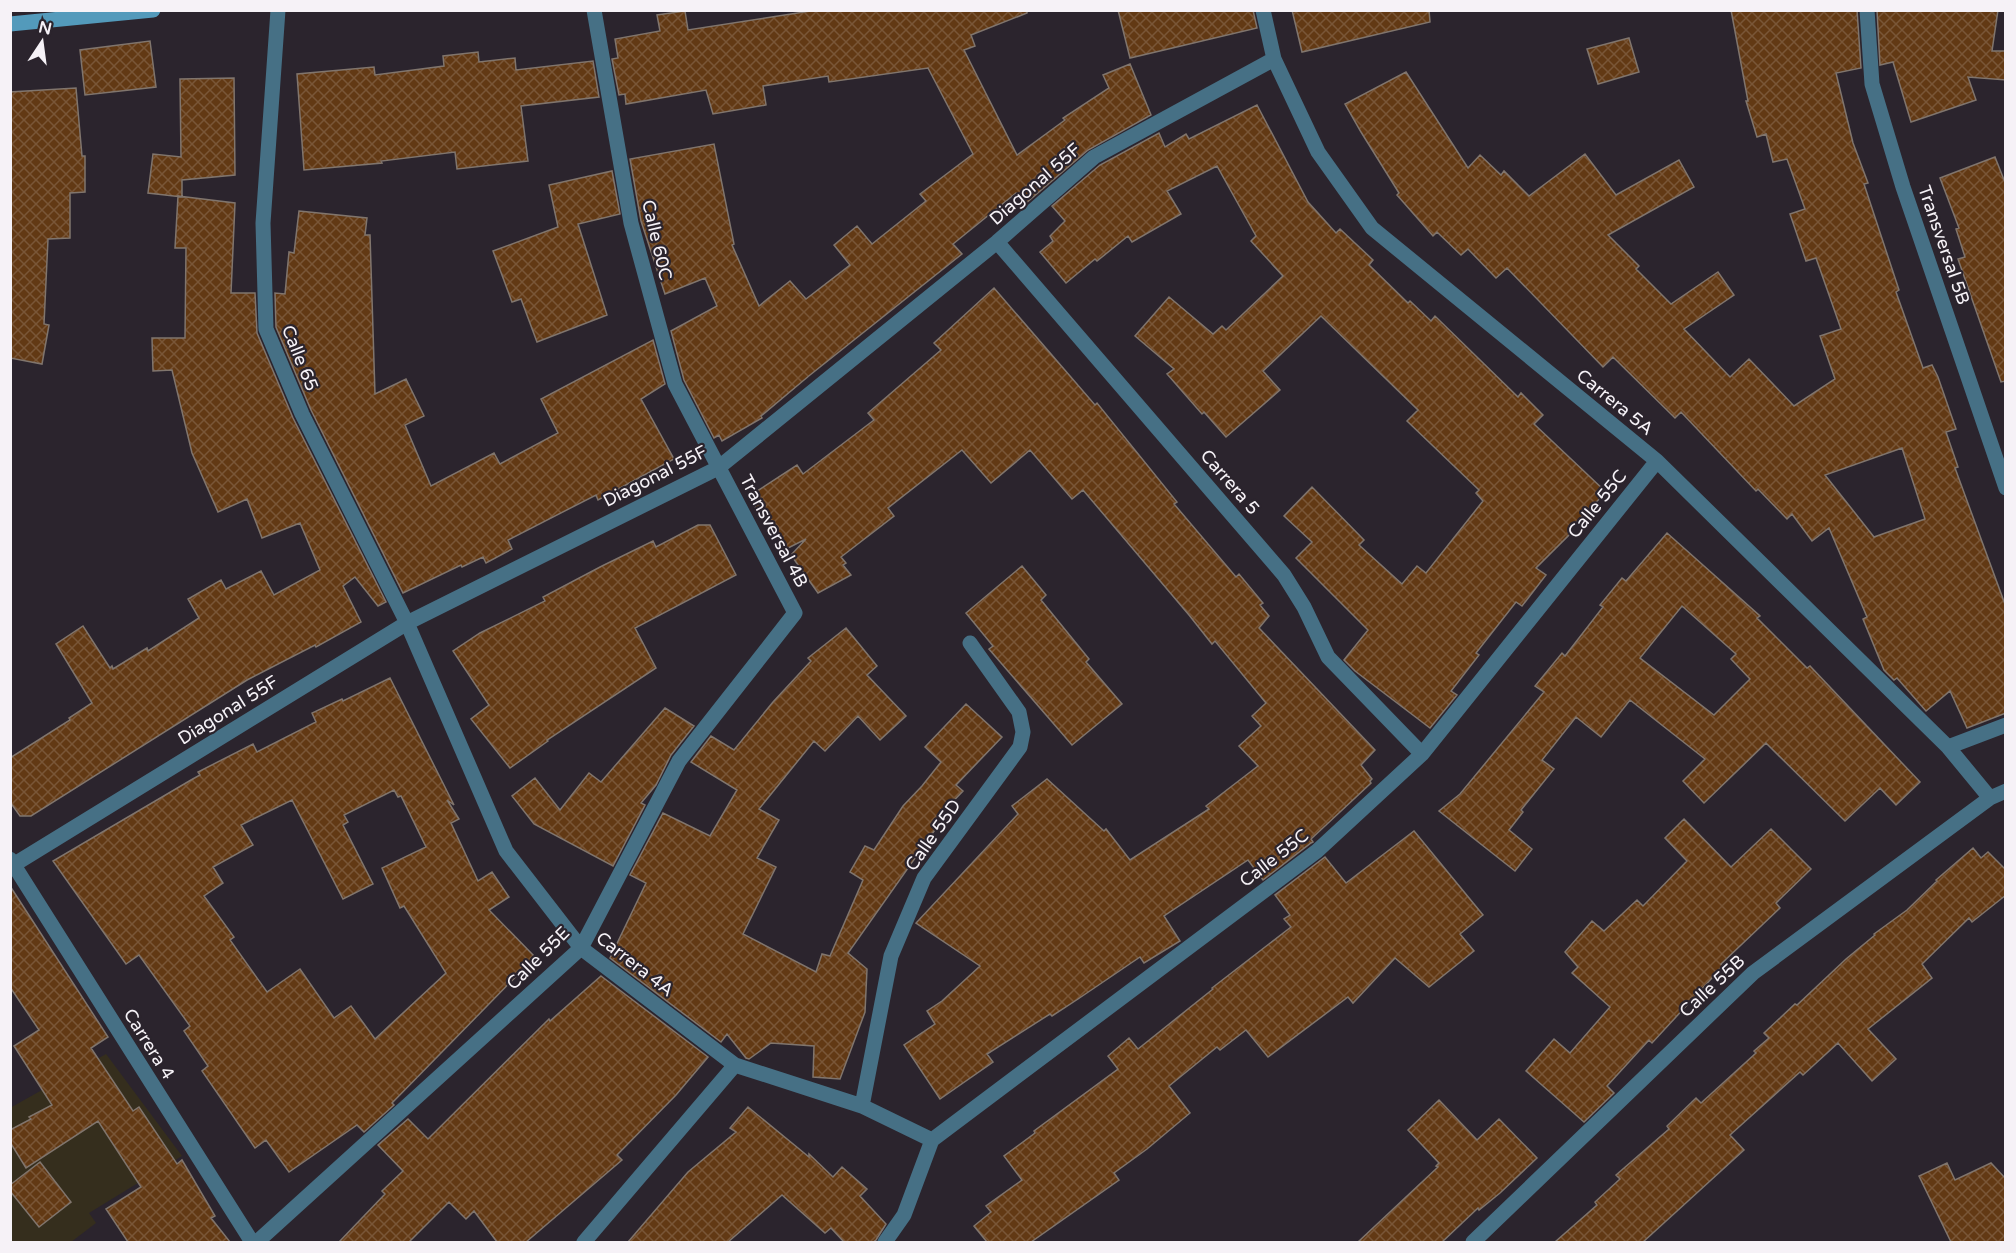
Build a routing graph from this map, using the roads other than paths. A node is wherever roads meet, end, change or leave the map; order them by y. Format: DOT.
graph roads {
  1 [pos="153,10"];
  2 [pos="278,10"];
  3 [pos="594,10"];
  4 [pos="1263,10"];
  5 [pos="1867,10"];
  6 [pos="10,24"];
  7 [pos="1274,59"];
  8 [pos="997,242"];
  9 [pos="1657,461"];
  10 [pos="718,468"];
  11 [pos="2006,488"];
  12 [pos="795,613"];
  13 [pos="407,623"];
  14 [pos="970,643"];
  15 [pos="2006,725"];
  16 [pos="1948,747"];
  17 [pos="1422,753"];
  18 [pos="2006,791"];
  19 [pos="1990,798"];
  20 [pos="12,864"];
  21 [pos="581,948"];
  22 [pos="735,1065"];
  23 [pos="862,1106"];
  24 [pos="932,1140"];
  25 [pos="252,1242"];
  26 [pos="257,1242"];
  27 [pos="584,1242"];
  28 [pos="885,1242"];
  29 [pos="1473,1242"];
  1 -- 6 [label="main road"];
  2 -- 13 [label="street, Calle 65"];
  3 -- 10 [label="street, Calle 60C"];
  4 -- 7 [label="street, Carrera 5A"];
  5 -- 11 [label="street, Transversal 5B"];
  7 -- 8 [label="street, Diagonal 55F"];
  7 -- 9 [label="street, Carrera 5A"];
  8 -- 10 [label="street, Diagonal 55F"];
  8 -- 17 [label="street, Carrera 5"];
  9 -- 16 [label="street, Carrera 5A"];
  9 -- 17 [label="street, Calle 55C"];
  10 -- 12 [label="street, Transversal 4B"];
  10 -- 13 [label="street, Diagonal 55F"];
  12 -- 21 [label="street, Calle 55E"];
  13 -- 20 [label="street, Diagonal 55F"];
  13 -- 21 [label="street, Carrera 4A"];
  14 -- 23 [label="street, Calle 55D"];
  15 -- 16 [label="street"];
  16 -- 19 [label="street, Carrera 5A"];
  17 -- 24 [label="street, Calle 55C"];
  18 -- 19 [label="street, Calle 55B"];
  19 -- 29 [label="street, Calle 55B"];
  20 -- 25 [label="street, Carrera 4"];
  21 -- 22 [label="street, Carrera 4A"];
  21 -- 26 [label="street, Calle 55E"];
  22 -- 23 [label="street, Carrera 4A"];
  22 -- 27 [label="street"];
  23 -- 24 [label="street, Carrera 4A"];
  24 -- 28 [label="street"];
}
